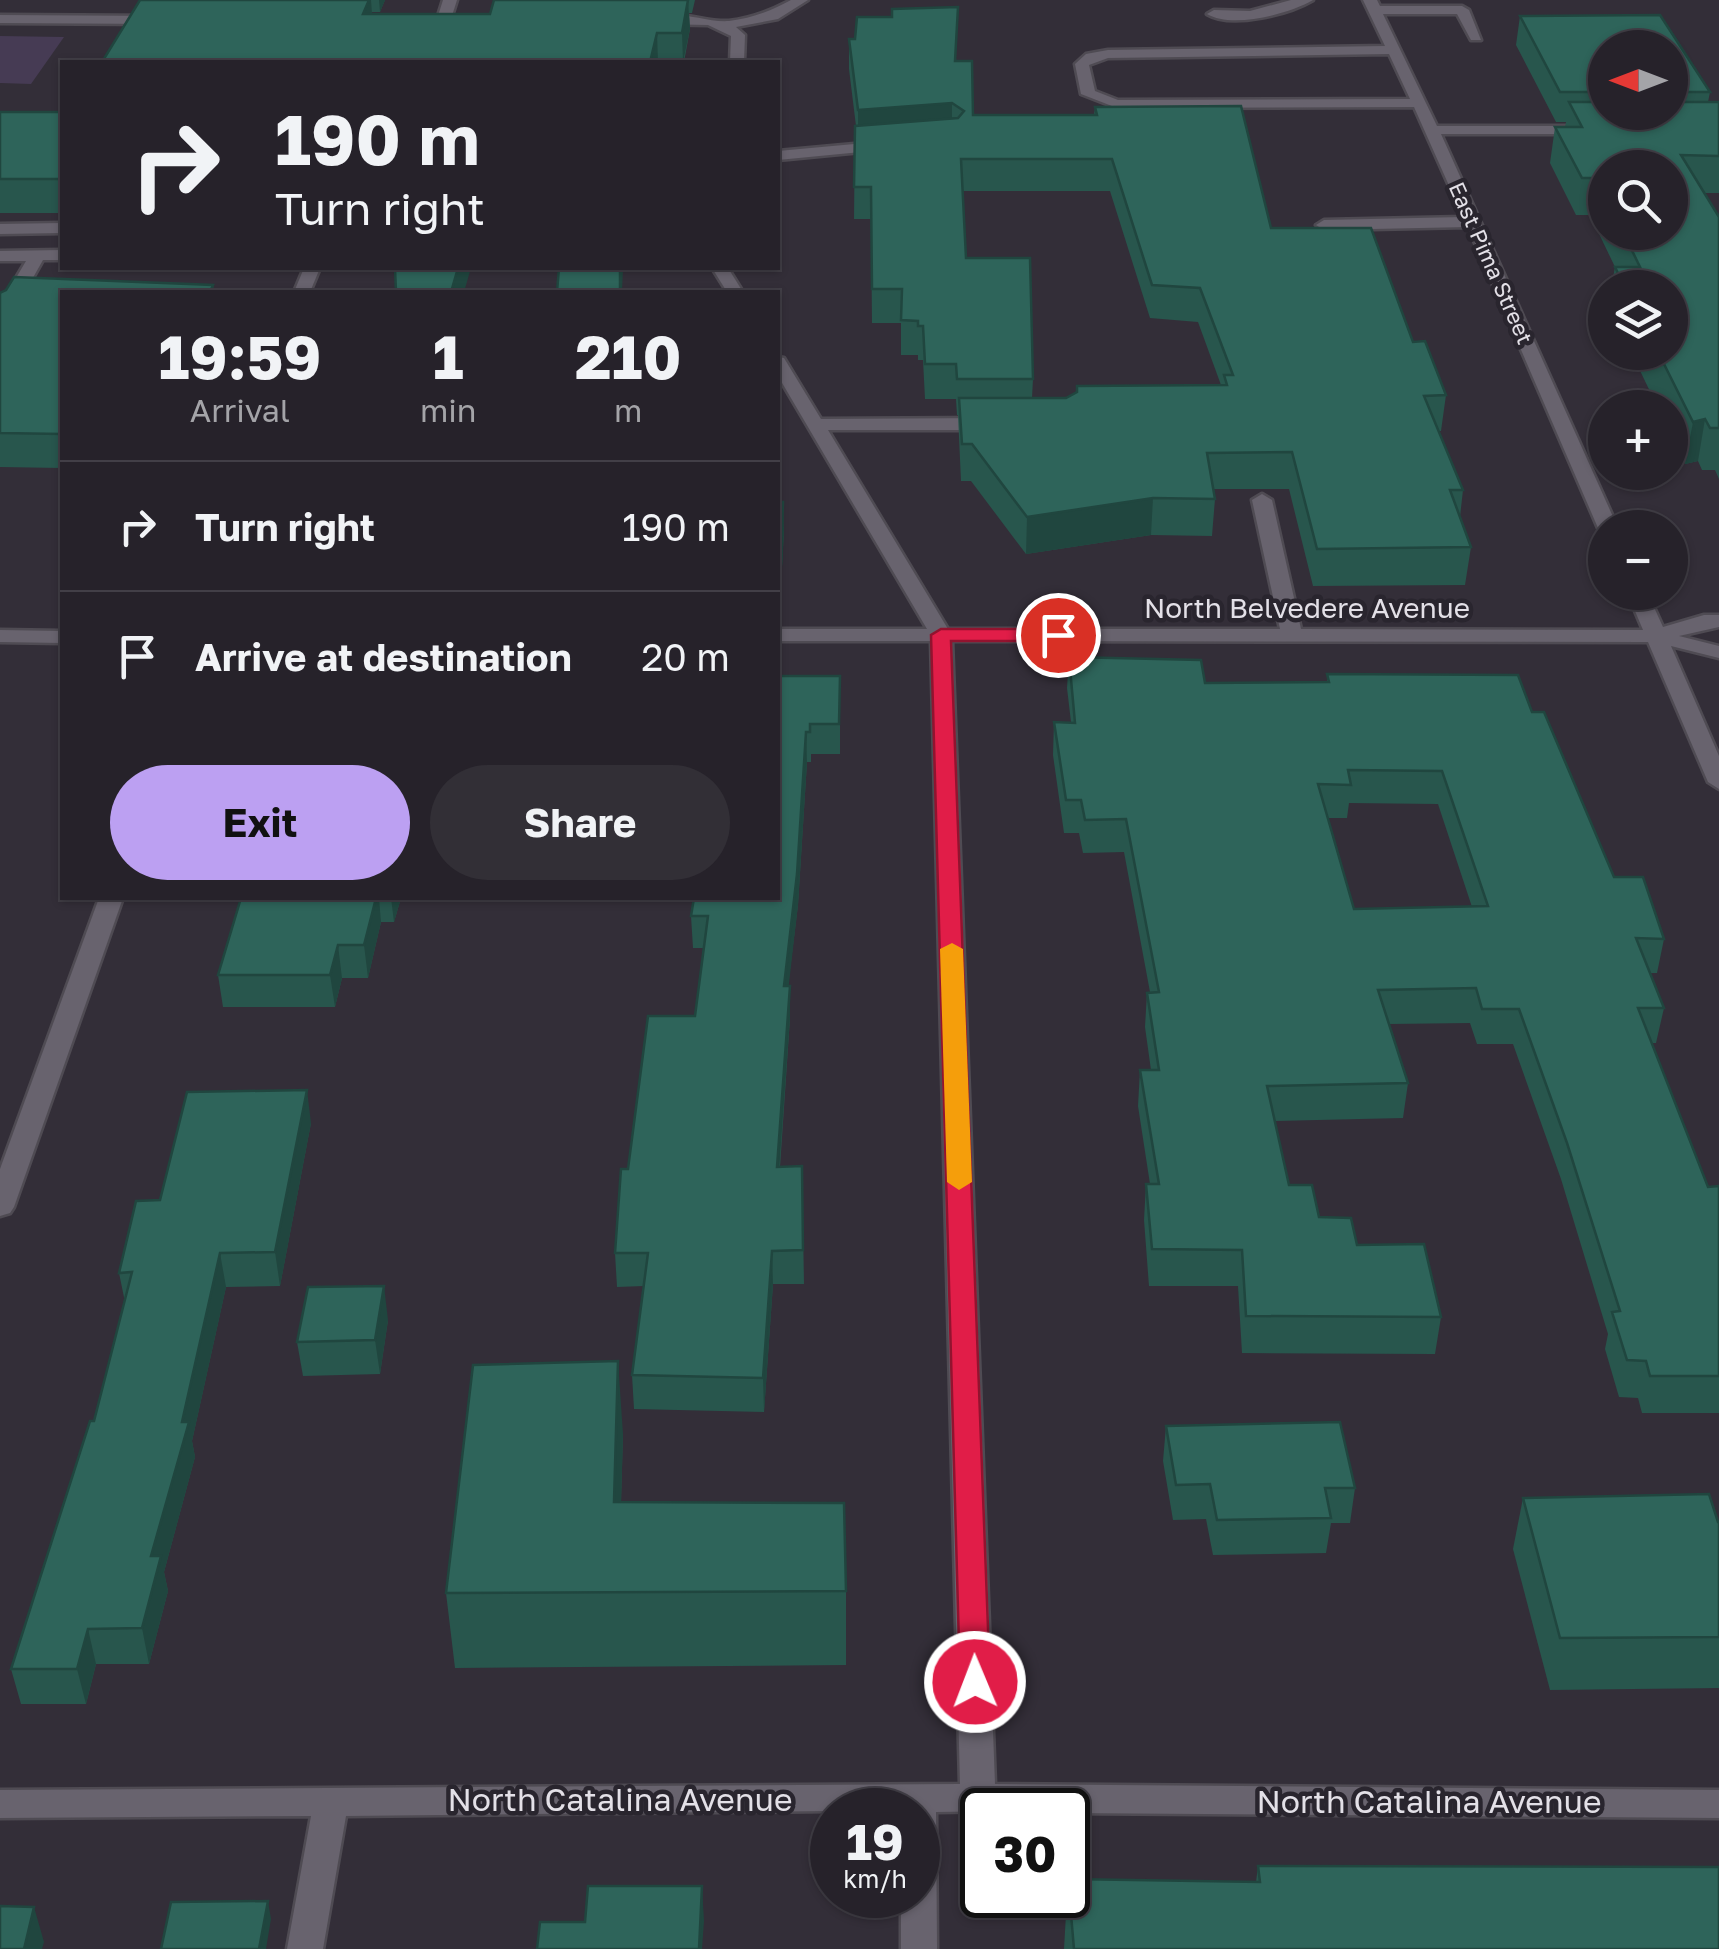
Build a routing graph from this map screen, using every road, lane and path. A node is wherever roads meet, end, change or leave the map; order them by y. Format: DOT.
graph roads {
  1 [pos="450,0"];
  2 [pos="802,0"];
  3 [pos="1306,0"];
  4 [pos="1372,5"];
  5 [pos="1214,14"];
  6 [pos="0,19"];
  7 [pos="424,19"];
  8 [pos="444,19"];
  9 [pos="463,19"];
  10 [pos="173,20"];
  11 [pos="637,20"];
  12 [pos="727,26"];
  13 [pos="1476,38"];
  14 [pos="1394,50"];
  15 [pos="738,60"];
  16 [pos="1420,103"];
  17 [pos="1432,130"];
  18 [pos="1588,130"];
  19 [pos="903,145"];
  20 [pos="780,156"];
  21 [pos="1473,222"];
  22 [pos="1324,225"];
  23 [pos="0,228"];
  24 [pos="60,228"];
  25 [pos="0,256"];
  26 [pos="38,256"];
  27 [pos="60,256"];
  28 [pos="0,320"];
  29 [pos="780,365"];
  30 [pos="1006,424"];
  31 [pos="815,425"];
  32 [pos="1262,500"];
  33 [pos="1600,510"];
  34 [pos="1645,610"];
  35 [pos="1719,621"];
  36 [pos="941,635"];
  37 [pos="0,636"];
  38 [pos="60,636"];
  39 [pos="780,636"];
  40 [pos="1292,636"];
  41 [pos="1656,636"];
  42 [pos="1719,652"];
  43 [pos="1719,782"];
  44 [pos="110,900"];
  45 [pos="0,1207"];
  46 [pos="978,1788"];
  47 [pos="810,1799"];
  48 [pos="1090,1800"];
  49 [pos="331,1803"];
  50 [pos="0,1804"];
  51 [pos="1719,1804"];
  52 [pos="919,1918"];
  53 [pos="305,1949"];
  54 [pos="919,1949"];
  1 -- 8 [label="street"];
  2 -- 12 [label="street"];
  3 -- 5 [label="street"];
  4 -- 13 [label="street"];
  4 -- 14 [label="street, East Pima Street"];
  6 -- 10 [label="street"];
  7 -- 8 [label="street"];
  8 -- 9 [label="street"];
  11 -- 12 [label="street"];
  12 -- 15 [label="street"];
  14 -- 16 [label="street, East Pima Street"];
  14 -- 16 [label="street"];
  16 -- 17 [label="street, East Pima Street"];
  17 -- 18 [label="street"];
  17 -- 21 [label="street, East Pima Street"];
  19 -- 20 [label="street"];
  21 -- 22 [label="street"];
  21 -- 33 [label="street, East Pima Street"];
  23 -- 24 [label="street"];
  25 -- 26 [label="street"];
  26 -- 27 [label="street"];
  26 -- 28 [label="street"];
  29 -- 31 [label="street"];
  30 -- 31 [label="street"];
  31 -- 36 [label="street"];
  32 -- 40 [label="street"];
  34 -- 41 [label="street"];
  35 -- 41 [label="street, North Belvedere Avenue"];
  36 -- 39 [label="street, North Belvedere Avenue"];
  36 -- 40 [label="street, North Belvedere Avenue"];
  36 -- 46 [label="street"];
  37 -- 38 [label="street"];
  40 -- 41 [label="street, North Belvedere Avenue"];
  41 -- 42 [label="street, North Belvedere Avenue"];
  41 -- 43 [label="street"];
  44 -- 45 [label="street"];
  47 -- 49 [label="street, North Catalina Avenue"];
  48 -- 51 [label="street, North Catalina Avenue"];
  49 -- 50 [label="street, North Catalina Avenue"];
  49 -- 53 [label="street"];
  52 -- 54 [label="street"];
}
